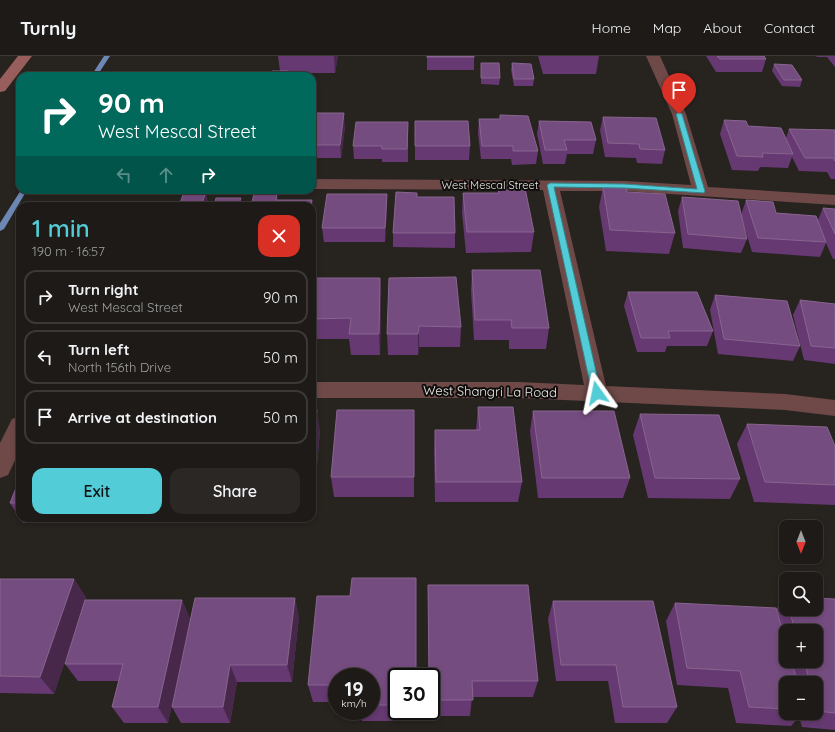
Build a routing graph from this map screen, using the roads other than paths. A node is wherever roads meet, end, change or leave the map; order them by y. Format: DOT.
graph roads {
  1 [pos="25,56"];
  2 [pos="653,56"];
  3 [pos="0,88"];
  4 [pos="316,184"];
  5 [pos="550,185"];
  6 [pos="701,191"];
  7 [pos="835,200"];
  8 [pos="316,390"];
  9 [pos="597,393"];
  10 [pos="835,408"];
  11 [pos="16,434"];
  12 [pos="0,468"];
  1 -- 3 [label="main road"];
  2 -- 6 [label="street"];
  4 -- 5 [label="street, West Mescal Street"];
  5 -- 6 [label="street, West Mescal Street"];
  5 -- 9 [label="street"];
  6 -- 7 [label="street, West Mescal Street"];
  8 -- 9 [label="street, West Shangri La Road"];
  9 -- 10 [label="street, West Shangri La Road"];
  11 -- 12 [label="street"];
}
